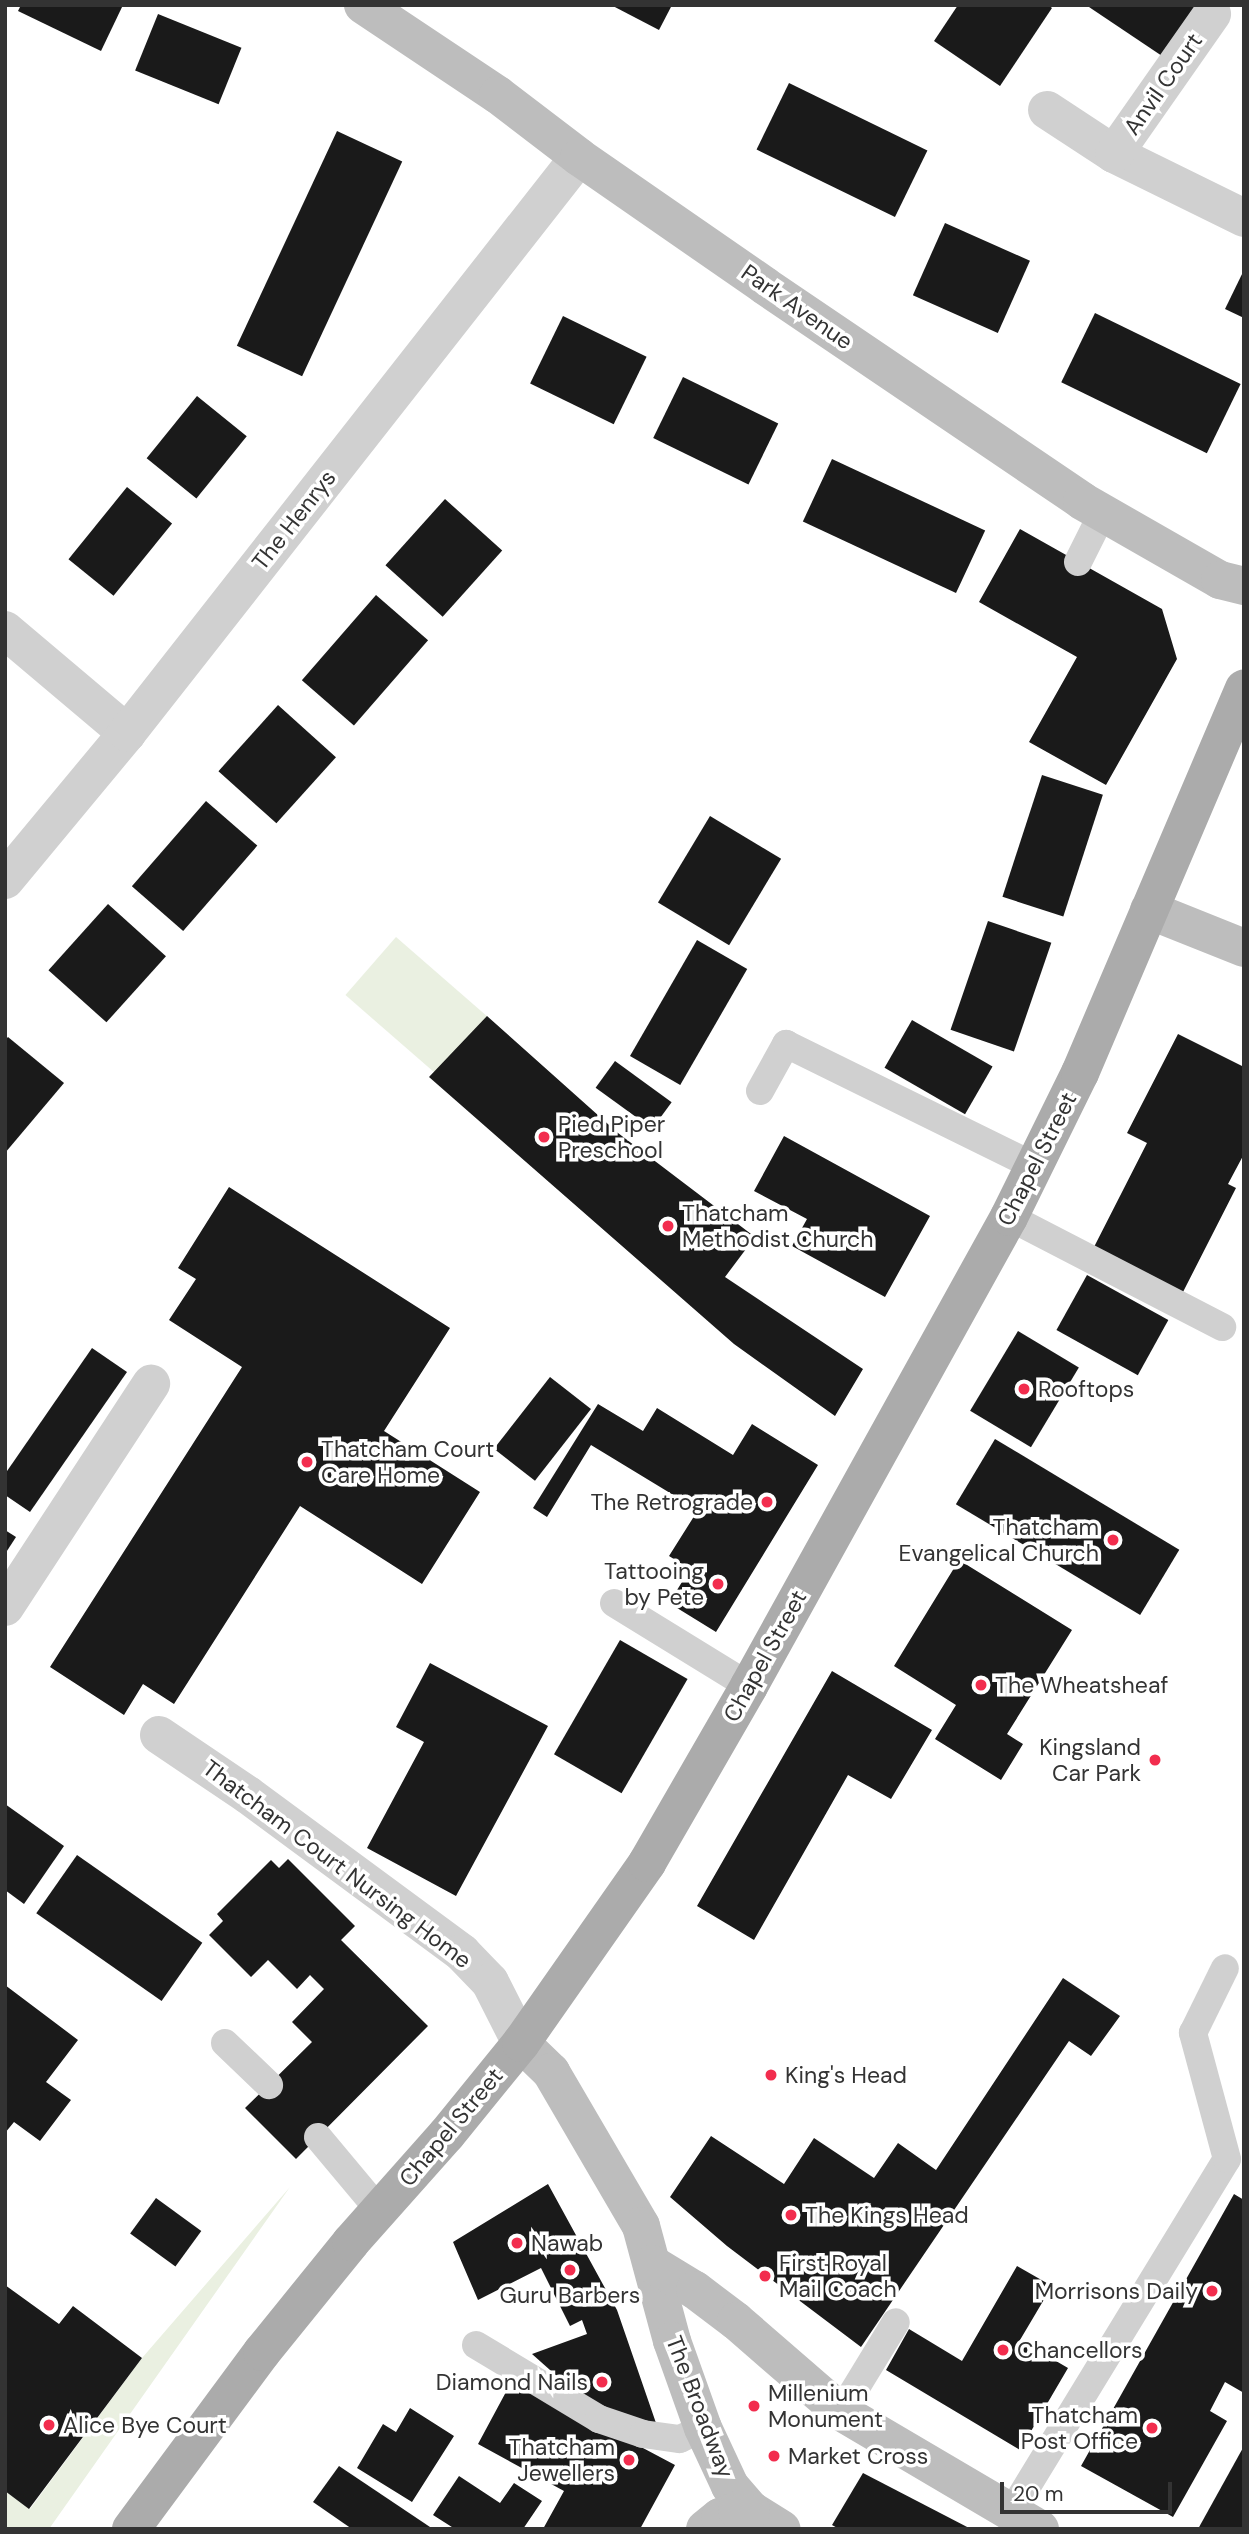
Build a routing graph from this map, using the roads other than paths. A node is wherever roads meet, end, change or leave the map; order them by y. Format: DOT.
graph roads {
  1 [pos="363,5"];
  2 [pos="1212,14"];
  3 [pos="1047,110"];
  4 [pos="1114,154"];
  5 [pos="579,157"];
  6 [pos="1244,218"];
  7 [pos="1102,514"];
  8 [pos="1078,562"];
  9 [pos="1244,586"];
  10 [pos="5,631"];
  11 [pos="1244,688"];
  12 [pos="127,733"];
  13 [pos="5,880"];
  14 [pos="1149,910"];
  15 [pos="1244,948"];
  16 [pos="760,1091"];
  17 [pos="1034,1166"];
  18 [pos="1009,1217"];
  19 [pos="1222,1327"];
  20 [pos="151,1384"];
  21 [pos="614,1603"];
  22 [pos="5,1607"];
  23 [pos="749,1686"];
  24 [pos="159,1735"];
  25 [pos="1225,1968"];
  26 [pos="225,2043"];
  27 [pos="521,2043"];
  28 [pos="269,2085"];
  29 [pos="318,2137"];
  30 [pos="379,2210"];
  31 [pos="652,2264"];
  32 [pos="896,2322"];
  33 [pos="476,2346"];
  34 [pos="841,2412"];
  35 [pos="703,2428"];
  36 [pos="766,2519"];
  37 [pos="1026,2520"];
  38 [pos="131,2529"];
  39 [pos="705,2529"];
  1 -- 5 [label="street, Park Avenue"];
  2 -- 4 [label="street, Anvil Court"];
  3 -- 4 [label="street, Anvil Court"];
  4 -- 6 [label="street, Anvil Court"];
  5 -- 7 [label="street, Park Avenue"];
  5 -- 12 [label="street, The Henrys"];
  7 -- 8 [label="lane"];
  7 -- 9 [label="street, Park Avenue"];
  10 -- 12 [label="street"];
  11 -- 14 [label="main road, Chapel Street"];
  12 -- 13 [label="street, The Henrys"];
  14 -- 15 [label="street"];
  14 -- 17 [label="main road, Chapel Street"];
  16 -- 17 [label="lane"];
  17 -- 18 [label="main road, Chapel Street"];
  18 -- 19 [label="lane"];
  18 -- 23 [label="main road, Chapel Street"];
  20 -- 22 [label="street"];
  21 -- 23 [label="lane"];
  23 -- 27 [label="main road, Chapel Street"];
  24 -- 27 [label="street, Thatcham Court Nursing Home"];
  25 -- 37 [label="lane"];
  26 -- 28 [label="lane"];
  27 -- 30 [label="main road, Chapel Street"];
  27 -- 31 [label="street, The Broadway"];
  29 -- 30 [label="lane"];
  30 -- 38 [label="main road, Chapel Street"];
  31 -- 34 [label="street"];
  31 -- 35 [label="street, The Broadway"];
  32 -- 34 [label="lane"];
  33 -- 35 [label="lane"];
  34 -- 37 [label="street"];
  35 -- 36 [label="street, The Broadway"];
  36 -- 39 [label="street"];
}
